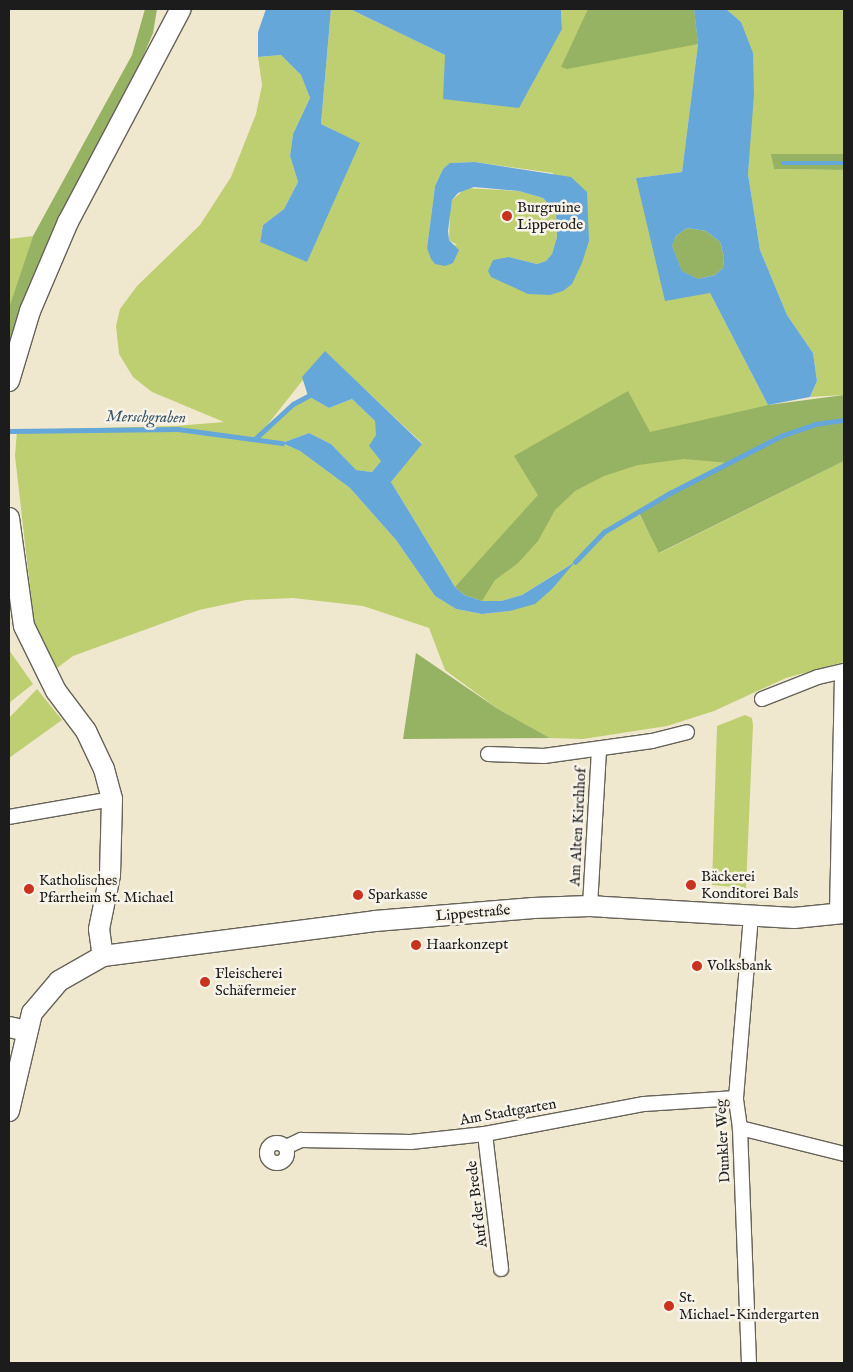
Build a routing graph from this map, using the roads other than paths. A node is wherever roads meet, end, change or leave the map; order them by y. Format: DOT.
graph roads {
  1 [pos="181,9"];
  2 [pos="9,382"];
  3 [pos="9,518"];
  4 [pos="843,672"];
  5 [pos="762,699"];
  6 [pos="687,732"];
  7 [pos="599,750"];
  8 [pos="488,754"];
  9 [pos="112,799"];
  10 [pos="842,802"];
  11 [pos="9,817"];
  12 [pos="590,906"];
  13 [pos="841,914"];
  14 [pos="751,917"];
  15 [pos="103,956"];
  16 [pos="17,1029"];
  17 [pos="736,1098"];
  18 [pos="9,1112"];
  19 [pos="740,1128"];
  20 [pos="485,1134"];
  21 [pos="286,1147"];
  22 [pos="844,1154"];
  23 [pos="501,1269"];
  24 [pos="749,1363"];
  1 -- 2 [label="main road"];
  3 -- 9 [label="main road"];
  4 -- 5 [label="street"];
  4 -- 10 [label="street"];
  6 -- 7 [label="street, Am Alten Kirchhof"];
  7 -- 8 [label="street, Am Alten Kirchhof"];
  7 -- 12 [label="street, Am Alten Kirchhof"];
  9 -- 11 [label="street"];
  9 -- 15 [label="main road"];
  10 -- 13 [label="street"];
  12 -- 14 [label="main road, Lippestraße"];
  12 -- 15 [label="main road, Lippestraße"];
  13 -- 14 [label="main road, Lippestraße"];
  14 -- 17 [label="street, Dunkler Weg"];
  15 -- 16 [label="main road"];
  16 -- 18 [label="main road"];
  17 -- 19 [label="street, Dunkler Weg"];
  17 -- 20 [label="street, Am Stadtgarten"];
  19 -- 22 [label="street"];
  19 -- 24 [label="street, Dunkler Weg"];
  20 -- 21 [label="street, Am Stadtgarten"];
  20 -- 23 [label="street, Auf der Brede"];
}
